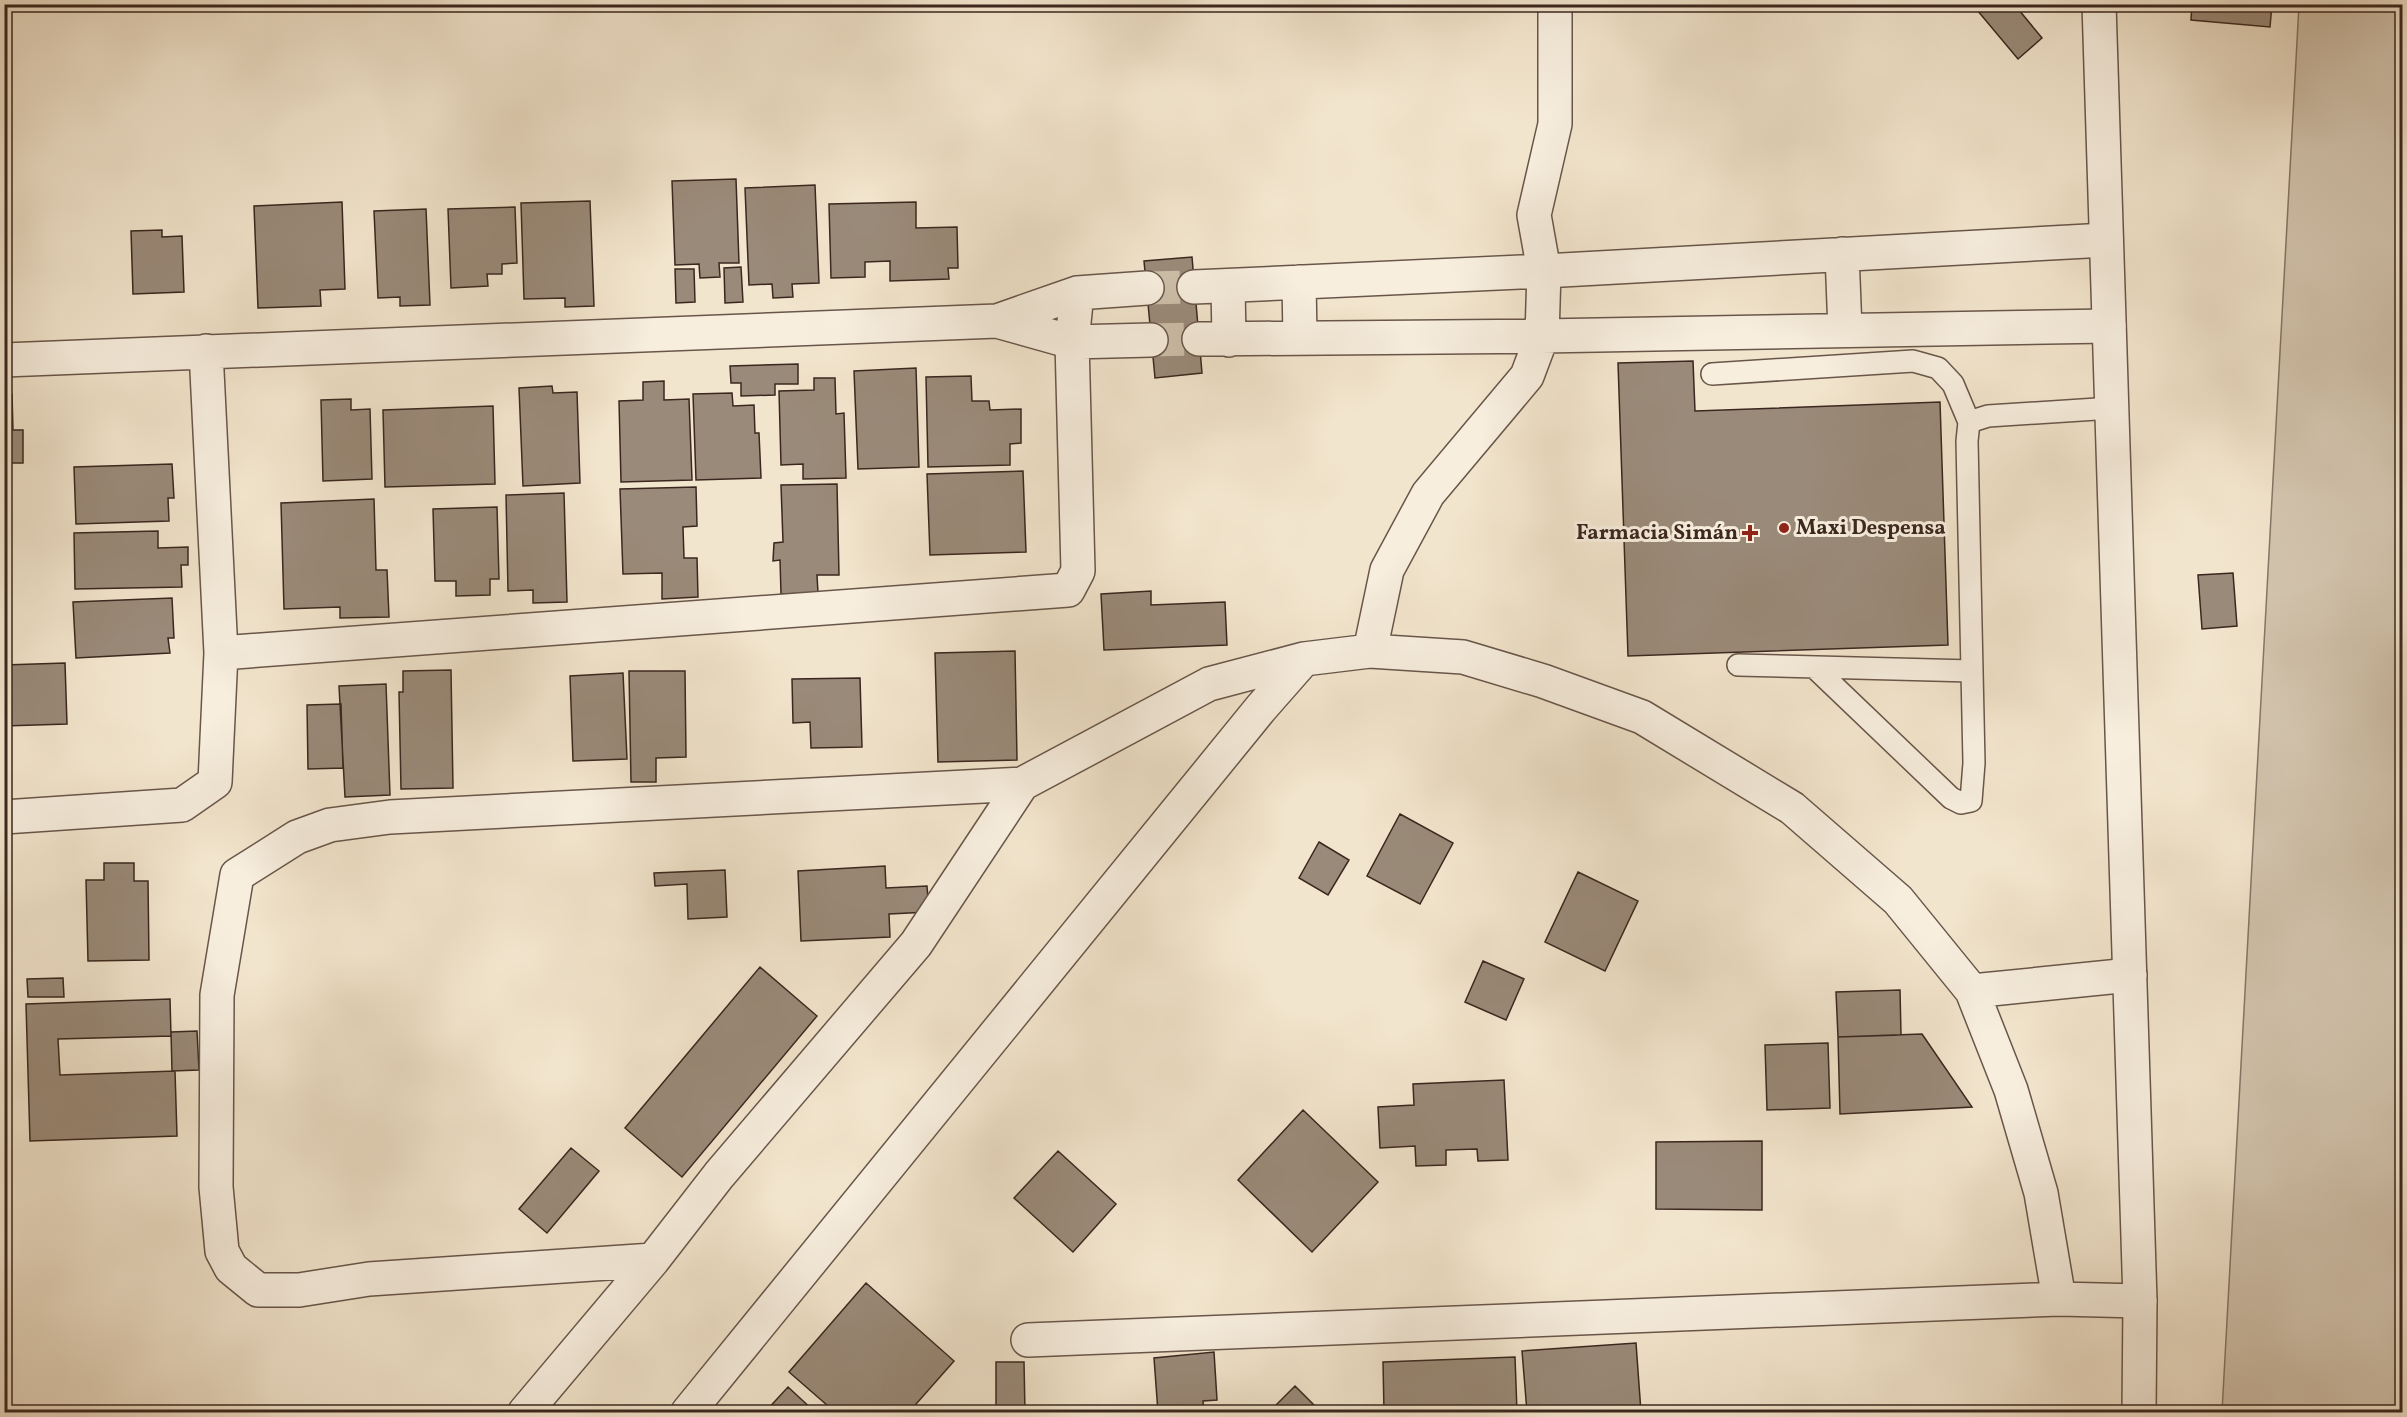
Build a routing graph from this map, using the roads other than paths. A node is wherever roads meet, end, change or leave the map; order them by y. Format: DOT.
graph roads {
  1 [pos="1555,4"];
  2 [pos="2099,4"];
  3 [pos="2106,240"];
  4 [pos="1842,254"];
  5 [pos="1544,271"];
  6 [pos="1299,282"];
  7 [pos="1228,286"];
  8 [pos="1194,287"];
  9 [pos="1147,288"];
  10 [pos="1077,293"];
  11 [pos="997,321"];
  12 [pos="2109,326"];
  13 [pos="1845,330"];
  14 [pos="1542,336"];
  15 [pos="1300,338"];
  16 [pos="1151,340"];
  17 [pos="1072,342"];
  18 [pos="206,351"];
  19 [pos="4,360"];
  20 [pos="1712,374"];
  21 [pos="2112,408"];
  22 [pos="1969,422"];
  23 [pos="1370,651"];
  24 [pos="221,653"];
  25 [pos="1304,659"];
  26 [pos="1738,665"];
  27 [pos="1814,667"];
  28 [pos="1972,671"];
  29 [pos="1022,784"];
  30 [pos="4,817"];
  31 [pos="2130,975"];
  32 [pos="1972,991"];
  33 [pos="653,1260"];
  34 [pos="2059,1299"];
  35 [pos="2140,1301"];
  36 [pos="1028,1340"];
  37 [pos="525,1413"];
  38 [pos="688,1413"];
  39 [pos="2139,1413"];
  1 -- 5 [label="street"];
  2 -- 3 [label="street"];
  3 -- 4 [label="street"];
  3 -- 12 [label="street"];
  4 -- 5 [label="street"];
  4 -- 13 [label="street"];
  5 -- 6 [label="street"];
  5 -- 14 [label="street"];
  6 -- 7 [label="street"];
  6 -- 15 [label="street"];
  7 -- 8 [label="street"];
  7 -- 15 [label="street"];
  9 -- 10 [label="street"];
  10 -- 11 [label="street"];
  10 -- 17 [label="street"];
  11 -- 17 [label="street"];
  11 -- 18 [label="street"];
  12 -- 13 [label="street"];
  12 -- 21 [label="street"];
  13 -- 14 [label="street"];
  14 -- 15 [label="street"];
  14 -- 23 [label="street"];
  16 -- 17 [label="street"];
  17 -- 24 [label="street"];
  18 -- 19 [label="street"];
  18 -- 24 [label="street"];
  20 -- 22 [label="lane"];
  21 -- 22 [label="lane"];
  21 -- 31 [label="street"];
  22 -- 28 [label="lane"];
  23 -- 25 [label="street"];
  23 -- 32 [label="street"];
  24 -- 30 [label="street"];
  25 -- 29 [label="street"];
  25 -- 38 [label="street"];
  26 -- 27 [label="lane"];
  27 -- 28 [label="lane"];
  27 -- 28 [label="lane"];
  29 -- 33 [label="street"];
  29 -- 33 [label="street"];
  31 -- 32 [label="street"];
  31 -- 35 [label="street"];
  32 -- 34 [label="street"];
  33 -- 37 [label="street"];
  34 -- 35 [label="street"];
  34 -- 36 [label="street"];
  35 -- 39 [label="street"];
}
